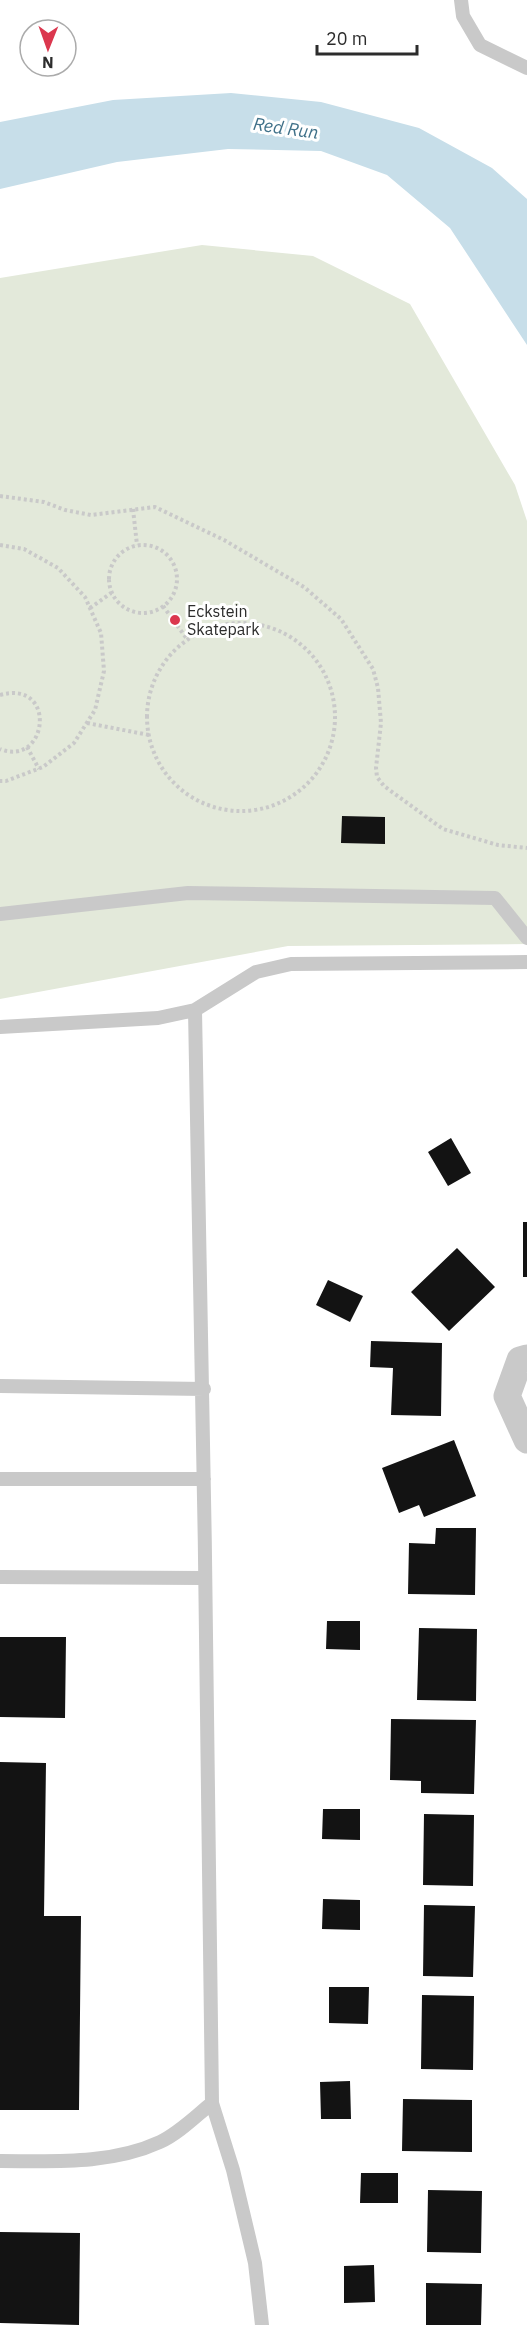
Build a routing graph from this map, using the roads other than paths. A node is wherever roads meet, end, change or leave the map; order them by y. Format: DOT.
graph roads {
  1 [pos="461,0"];
  2 [pos="527,68"];
  3 [pos="0,914"];
  4 [pos="527,938"];
  5 [pos="527,962"];
  6 [pos="195,1010"];
  7 [pos="0,1027"];
  8 [pos="527,1358"];
  9 [pos="0,1386"];
  10 [pos="204,1389"];
  11 [pos="527,1440"];
  12 [pos="0,1479"];
  13 [pos="204,1479"];
  14 [pos="0,1577"];
  15 [pos="204,1578"];
  16 [pos="212,2103"];
  17 [pos="0,2161"];
  18 [pos="262,2325"];
  1 -- 2 [label="lane"];
  3 -- 4 [label="lane"];
  5 -- 6 [label="lane"];
  6 -- 7 [label="lane"];
  6 -- 10 [label="lane"];
  8 -- 11 [label="street"];
  9 -- 10 [label="lane"];
  10 -- 13 [label="lane"];
  12 -- 13 [label="lane"];
  13 -- 15 [label="lane"];
  14 -- 15 [label="lane"];
  15 -- 16 [label="lane"];
  16 -- 17 [label="lane"];
  16 -- 18 [label="lane"];
}
